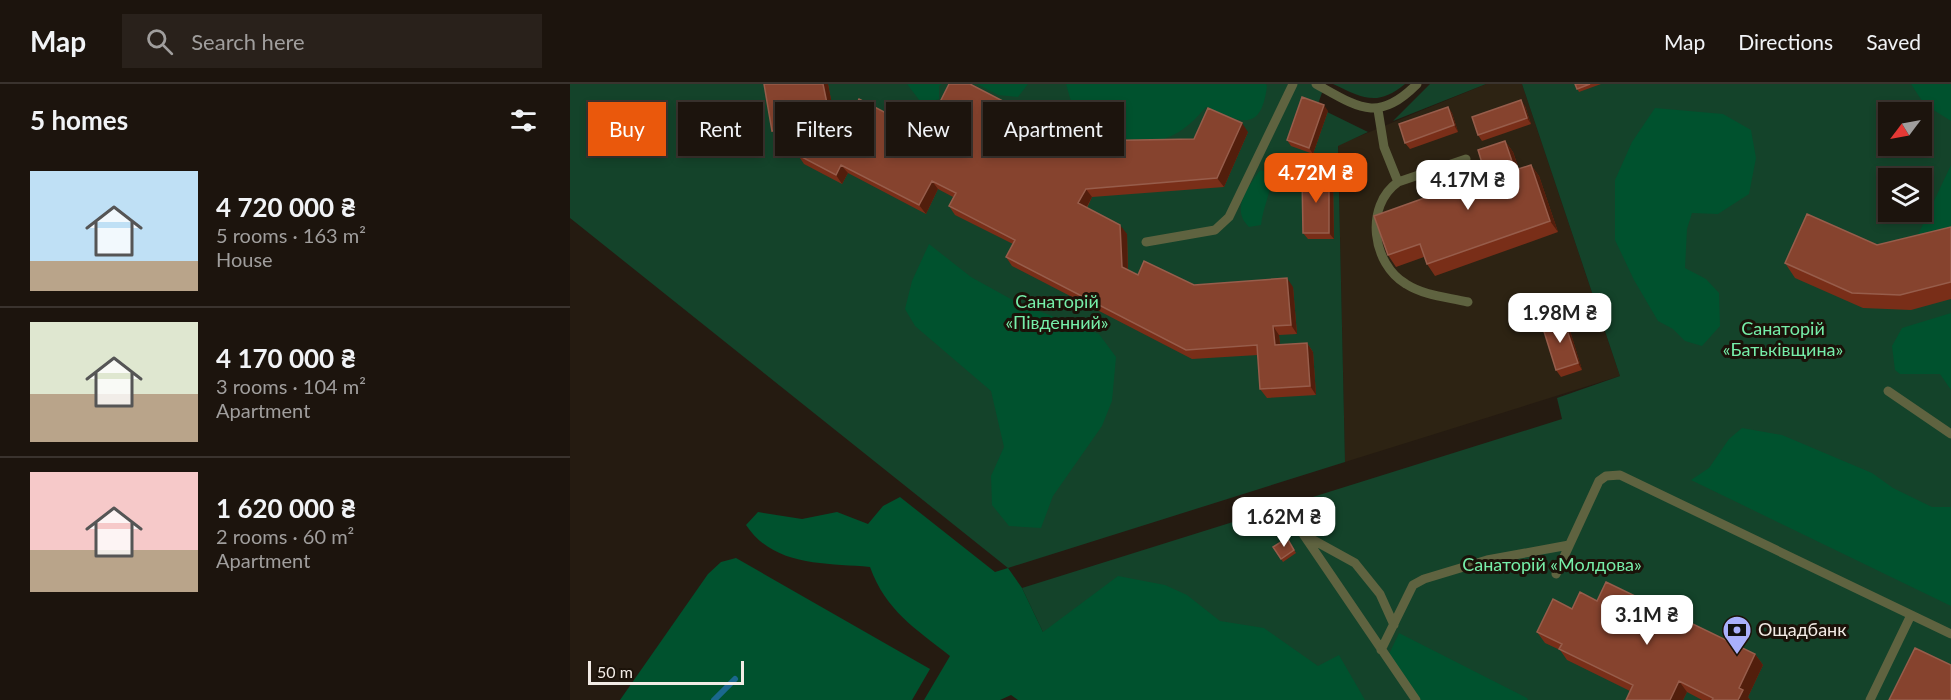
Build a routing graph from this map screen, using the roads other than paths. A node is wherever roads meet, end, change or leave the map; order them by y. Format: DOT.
graph roads {
  1 [pos="1293,84"];
  2 [pos="1316,84"];
  3 [pos="1417,84"];
  4 [pos="1378,110"];
  5 [pos="1466,159"];
  6 [pos="1398,182"];
  7 [pos="1146,242"];
  8 [pos="1468,302"];
  9 [pos="1888,391"];
  10 [pos="1951,434"];
  11 [pos="1284,506"];
  12 [pos="1302,533"];
  13 [pos="1569,545"];
  14 [pos="1556,574"];
  15 [pos="1911,615"];
  16 [pos="1394,625"];
  17 [pos="1951,634"];
  18 [pos="1381,650"];
  19 [pos="1416,700"];
  20 [pos="1870,700"];
  1 -- 7 [label="lane"];
  2 -- 4 [label="lane"];
  3 -- 4 [label="lane"];
  4 -- 6 [label="lane"];
  5 -- 6 [label="lane"];
  6 -- 8 [label="lane"];
  9 -- 10 [label="lane"];
  11 -- 12 [label="lane"];
  12 -- 16 [label="lane"];
  12 -- 18 [label="lane"];
  13 -- 14 [label="lane"];
  13 -- 15 [label="lane"];
  13 -- 16 [label="lane"];
  15 -- 17 [label="lane"];
  15 -- 20 [label="lane"];
  16 -- 18 [label="lane"];
  18 -- 19 [label="lane"];
}
